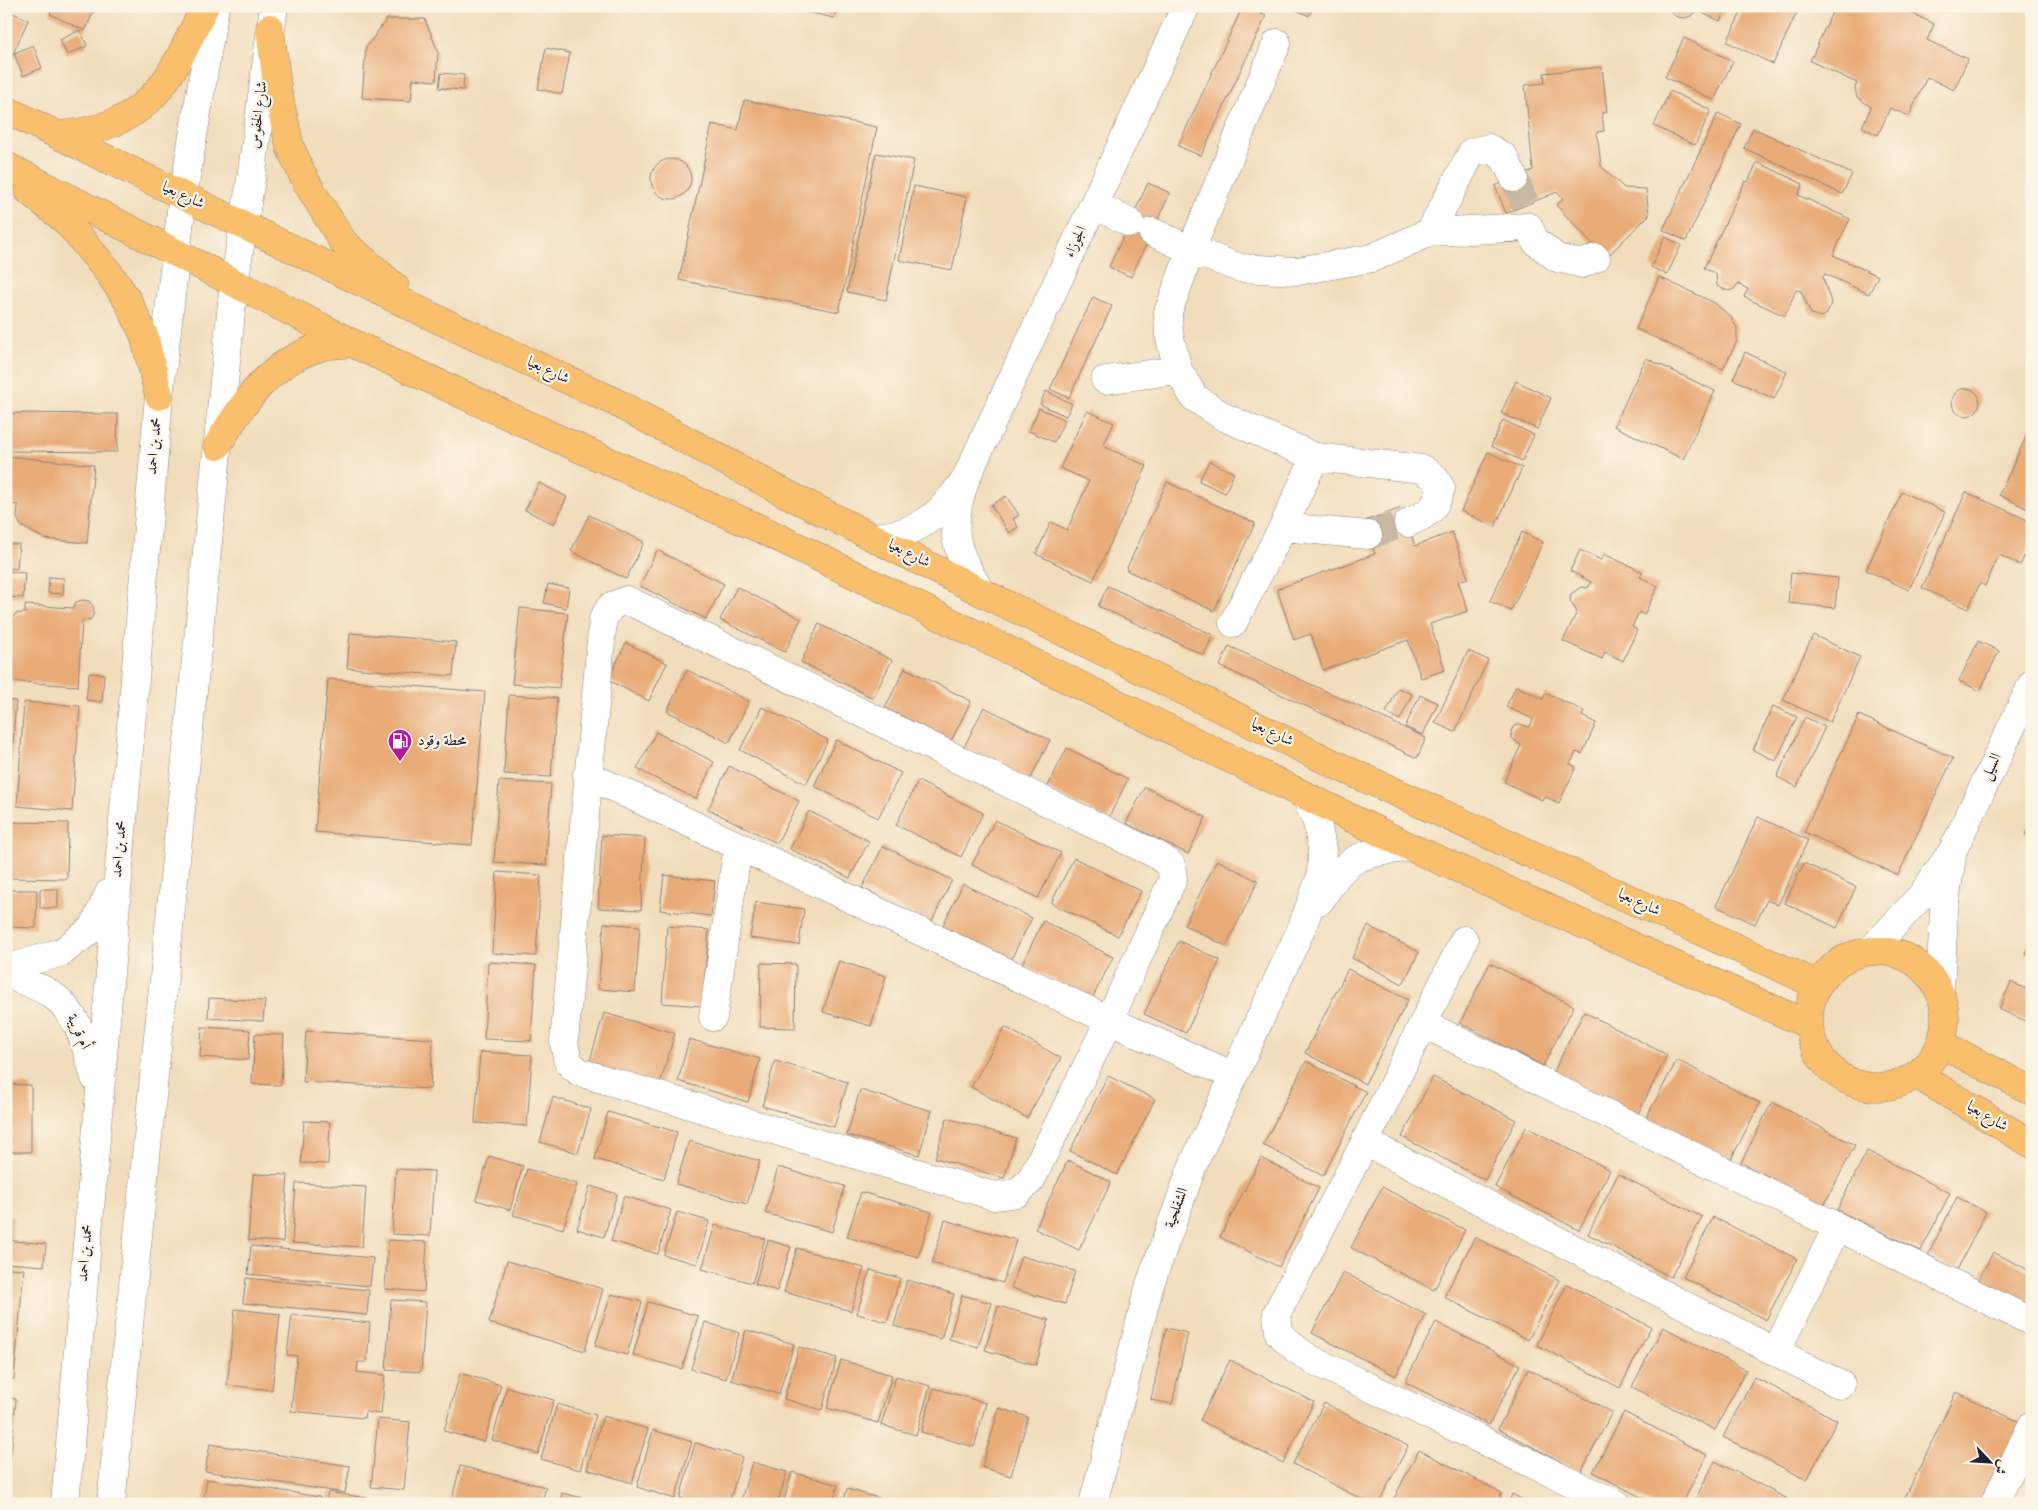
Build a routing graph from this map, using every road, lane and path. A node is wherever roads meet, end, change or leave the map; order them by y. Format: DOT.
graph roads {
  1 [pos="205,6"];
  2 [pos="215,6"];
  3 [pos="1186,6"];
  4 [pos="272,17"];
  5 [pos="1277,43"];
  6 [pos="6,110"];
  7 [pos="61,135"];
  8 [pos="6,166"];
  9 [pos="6,173"];
  10 [pos="1514,178"];
  11 [pos="183,195"];
  12 [pos="1094,204"];
  13 [pos="242,224"];
  14 [pos="1430,232"];
  15 [pos="1191,250"];
  16 [pos="175,252"];
  17 [pos="1596,258"];
  18 [pos="234,283"];
  19 [pos="433,317"];
  20 [pos="352,343"];
  21 [pos="1178,370"];
  22 [pos="1104,380"];
  23 [pos="159,396"];
  24 [pos="217,446"];
  25 [pos="1315,457"];
  26 [pos="966,478"];
  27 [pos="1408,523"];
  28 [pos="1283,527"];
  29 [pos="1368,535"];
  30 [pos="875,537"];
  31 [pos="981,592"];
  32 [pos="1233,623"];
  33 [pos="2032,684"];
  34 [pos="587,776"];
  35 [pos="1306,797"];
  36 [pos="738,846"];
  37 [pos="1410,847"];
  38 [pos="1952,850"];
  39 [pos="118,871"];
  40 [pos="1302,927"];
  41 [pos="1464,940"];
  42 [pos="1870,951"];
  43 [pos="6,969"];
  44 [pos="6,974"];
  45 [pos="1818,985"];
  46 [pos="1940,991"];
  47 [pos="712,1017"];
  48 [pos="1110,1019"];
  49 [pos="1424,1024"];
  50 [pos="1809,1025"];
  51 [pos="1940,1044"];
  52 [pos="1232,1075"];
  53 [pos="1917,1075"];
  54 [pos="2032,1091"];
  55 [pos="99,1095"];
  56 [pos="1365,1142"];
  57 [pos="2032,1144"];
  58 [pos="1837,1227"];
  59 [pos="2032,1322"];
  60 [pos="1776,1352"];
  61 [pos="1841,1385"];
  62 [pos="2032,1425"];
  63 [pos="2024,1462"];
  64 [pos="65,1504"];
  65 [pos="111,1504"];
  66 [pos="1093,1504"];
  67 [pos="1617,1504"];
  68 [pos="1994,1504"];
  1 -- 7 [label="main road"];
  2 -- 11 [label="street"];
  3 -- 12 [label="street, الجوزاء"];
  4 -- 13 [label="street, شارع الخفوس"];
  4 -- 19 [label="main road"];
  5 -- 15 [label="street"];
  6 -- 7 [label="main road, شارع بعيا"];
  7 -- 11 [label="main road, شارع بعيا"];
  8 -- 16 [label="main road"];
  9 -- 23 [label="main road"];
  10 -- 14 [label="street"];
  11 -- 13 [label="main road, شارع بعيا"];
  11 -- 16 [label="street, محمد بن احمد"];
  12 -- 15 [label="street"];
  12 -- 26 [label="street, الجوزاء"];
  13 -- 18 [label="street"];
  13 -- 19 [label="main road, شارع بعيا"];
  14 -- 15 [label="street"];
  14 -- 17 [label="street"];
  15 -- 21 [label="street"];
  16 -- 18 [label="main road"];
  16 -- 23 [label="street, محمد بن احمد"];
  18 -- 20 [label="main road"];
  18 -- 24 [label="street"];
  19 -- 30 [label="main road, شارع بعيا"];
  20 -- 24 [label="main road"];
  20 -- 35 [label="main road"];
  21 -- 22 [label="street"];
  21 -- 25 [label="street"];
  23 -- 39 [label="street, محمد بن احمد"];
  24 -- 65 [label="street"];
  25 -- 27 [label="street"];
  25 -- 28 [label="street"];
  26 -- 30 [label="street"];
  26 -- 31 [label="street"];
  28 -- 29 [label="street"];
  28 -- 32 [label="street"];
  30 -- 31 [label="main road, شارع بعيا"];
  31 -- 45 [label="main road, شارع بعيا"];
  33 -- 38 [label="street, السيل"];
  34 -- 36 [label="street"];
  34 -- 48 [label="street"];
  34 -- 48 [label="street"];
  35 -- 37 [label="main road"];
  35 -- 40 [label="street, الشفلحية"];
  36 -- 47 [label="street"];
  36 -- 48 [label="street"];
  37 -- 40 [label="street, الشفلحية"];
  37 -- 50 [label="main road"];
  38 -- 42 [label="street, السيل"];
  38 -- 46 [label="street, السيل"];
  39 -- 43 [label="street"];
  39 -- 55 [label="street, محمد بن احمد"];
  40 -- 52 [label="street, الشفلحية"];
  41 -- 49 [label="street"];
  42 -- 45 [label="main road"];
  42 -- 46 [label="main road"];
  44 -- 55 [label="street, أم قريبة"];
  45 -- 50 [label="main road"];
  46 -- 51 [label="main road"];
  48 -- 52 [label="street"];
  49 -- 56 [label="street"];
  49 -- 58 [label="street"];
  50 -- 53 [label="main road"];
  51 -- 53 [label="main road"];
  51 -- 54 [label="main road"];
  52 -- 66 [label="street, الشفلحية"];
  53 -- 57 [label="main road, شارع بعيا"];
  55 -- 64 [label="street, محمد بن احمد"];
  56 -- 60 [label="street"];
  56 -- 67 [label="street"];
  58 -- 59 [label="street"];
  58 -- 60 [label="street"];
  60 -- 61 [label="street"];
  62 -- 63 [label="street"];
  63 -- 68 [label="street"];
}
